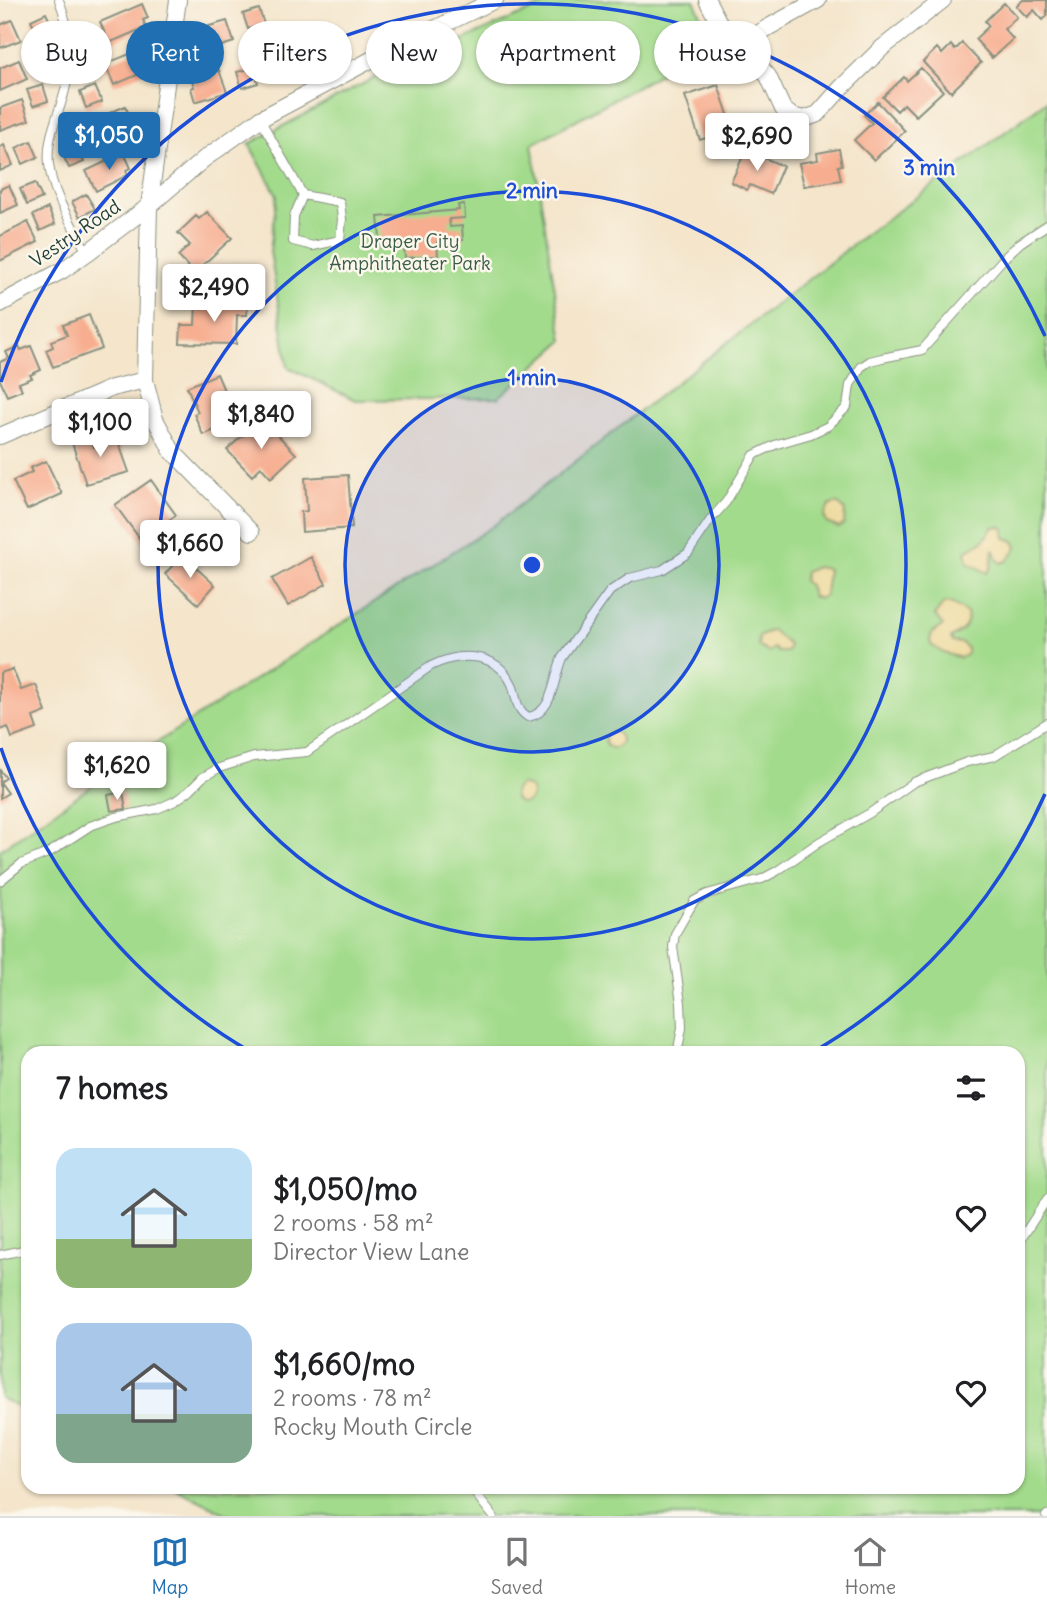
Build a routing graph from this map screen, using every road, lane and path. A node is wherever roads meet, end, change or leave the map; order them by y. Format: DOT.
graph roads {
  1 [pos="59,0"];
  2 [pos="178,0"];
  3 [pos="495,0"];
  4 [pos="706,0"];
  5 [pos="818,0"];
  6 [pos="943,0"];
  7 [pos="718,21"];
  8 [pos="771,26"];
  9 [pos="771,82"];
  10 [pos="260,119"];
  11 [pos="303,195"];
  12 [pos="149,206"];
  13 [pos="1046,228"];
  14 [pos="87,253"];
  15 [pos="0,304"];
  16 [pos="145,380"];
  17 [pos="0,436"];
  18 [pos="251,531"];
  19 [pos="1047,723"];
  20 [pos="0,881"];
  21 [pos="679,1046"];
  22 [pos="1047,1199"];
  23 [pos="1025,1233"];
  24 [pos="21,1250"];
  25 [pos="0,1255"];
  26 [pos="476,1494"];
  27 [pos="493,1516"];
  1 -- 14 [label="lane"];
  2 -- 12 [label="street"];
  3 -- 10 [label="street, Vestry Road"];
  4 -- 7 [label="street"];
  5 -- 8 [label="street"];
  6 -- 9 [label="street"];
  10 -- 11 [label="lane"];
  10 -- 12 [label="street, Vestry Road"];
  11 -- 11 [label="lane"];
  12 -- 14 [label="street, Vestry Road"];
  12 -- 16 [label="street"];
  13 -- 20 [label="lane"];
  14 -- 15 [label="street, Vestry Road"];
  16 -- 17 [label="street"];
  16 -- 18 [label="street"];
  19 -- 21 [label="lane"];
  22 -- 23 [label="lane"];
  24 -- 25 [label="lane"];
  26 -- 27 [label="lane"];
}
